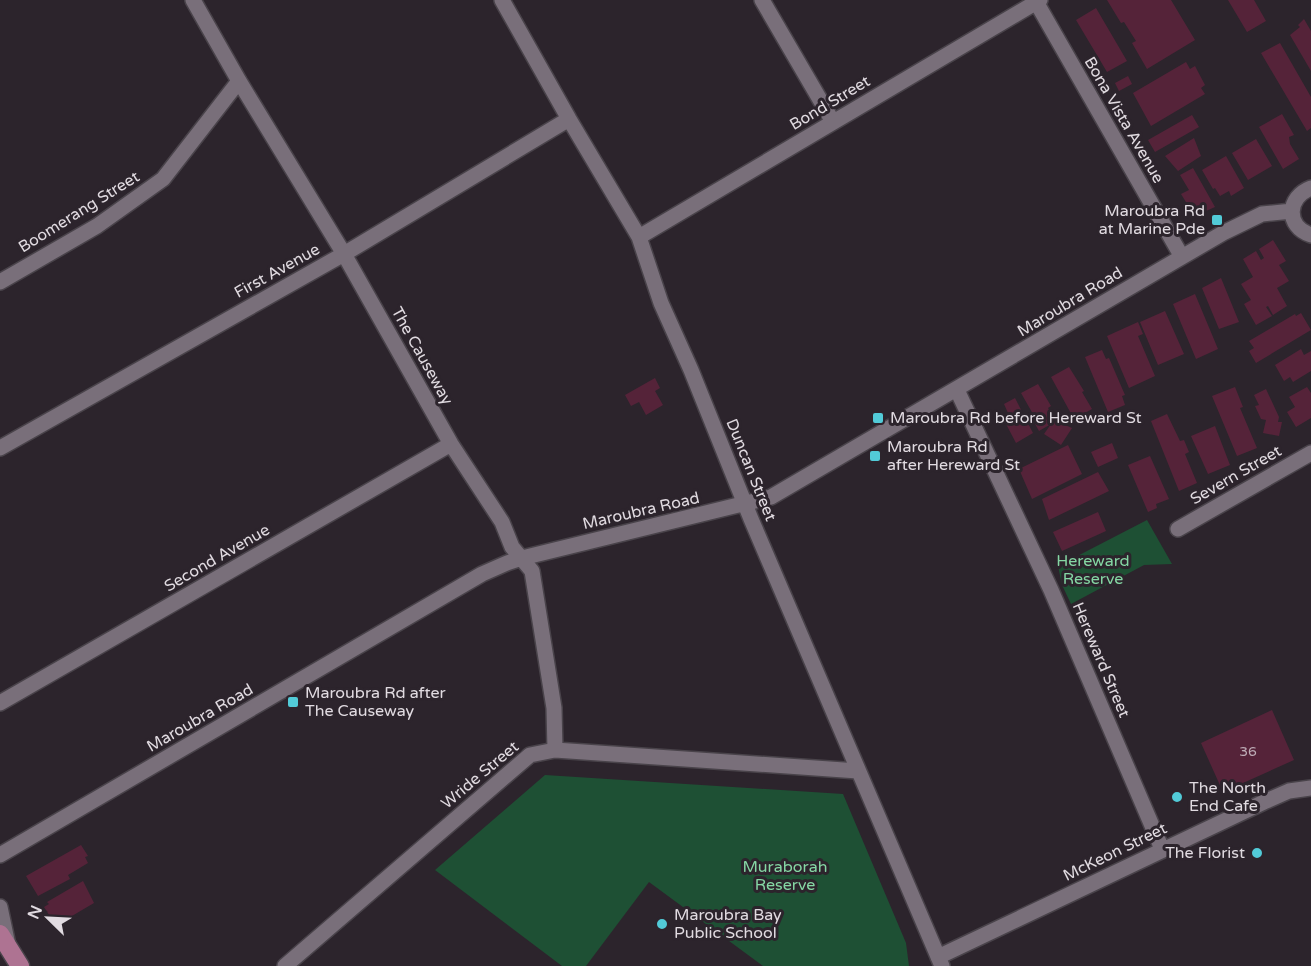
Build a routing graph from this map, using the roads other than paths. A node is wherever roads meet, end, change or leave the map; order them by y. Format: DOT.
graph roads {
  1 [pos="193,0"];
  2 [pos="502,0"];
  3 [pos="762,0"];
  4 [pos="1037,1"];
  5 [pos="239,81"];
  6 [pos="569,119"];
  7 [pos="833,122"];
  8 [pos="1311,188"];
  9 [pos="1292,211"];
  10 [pos="639,237"];
  11 [pos="1310,239"];
  12 [pos="344,254"];
  13 [pos="1182,257"];
  14 [pos="0,282"];
  15 [pos="957,390"];
  16 [pos="451,444"];
  17 [pos="0,448"];
  18 [pos="1311,453"];
  19 [pos="745,505"];
  20 [pos="1178,529"];
  21 [pos="522,558"];
  22 [pos="0,703"];
  23 [pos="555,750"];
  24 [pos="858,771"];
  25 [pos="1311,789"];
  26 [pos="1162,849"];
  27 [pos="3,856"];
  28 [pos="0,907"];
  29 [pos="4,940"];
  30 [pos="940,961"];
  31 [pos="20,966"];
  32 [pos="285,966"];
  1 -- 5 [label="street, The Causeway"];
  2 -- 6 [label="street, Duncan Street"];
  3 -- 7 [label="street"];
  4 -- 7 [label="street, Bond Street"];
  4 -- 13 [label="street, Bona Vista Avenue"];
  5 -- 12 [label="street, The Causeway"];
  5 -- 14 [label="street, Boomerang Street"];
  6 -- 10 [label="street, Duncan Street"];
  6 -- 12 [label="street, First Avenue"];
  7 -- 10 [label="street, Bond Street"];
  8 -- 9 [label="street"];
  9 -- 11 [label="street"];
  9 -- 13 [label="street, Maroubra Road"];
  10 -- 19 [label="street, Duncan Street"];
  12 -- 16 [label="street, The Causeway"];
  12 -- 17 [label="street, First Avenue"];
  13 -- 15 [label="street, Maroubra Road"];
  15 -- 19 [label="street, Maroubra Road"];
  15 -- 26 [label="street, Hereward Street"];
  16 -- 21 [label="street, The Causeway"];
  16 -- 22 [label="street, Second Avenue"];
  18 -- 20 [label="street, Severn Street"];
  19 -- 21 [label="street, Maroubra Road"];
  19 -- 24 [label="street, Duncan Street"];
  21 -- 23 [label="street, The Causeway"];
  21 -- 27 [label="street, Maroubra Road"];
  23 -- 24 [label="street, Wride Street"];
  23 -- 32 [label="street, Wride Street"];
  24 -- 30 [label="street, Duncan Street"];
  25 -- 26 [label="street, McKeon Street"];
  26 -- 30 [label="street, McKeon Street"];
  28 -- 29 [label="street"];
  29 -- 31 [label="main road"];
}
